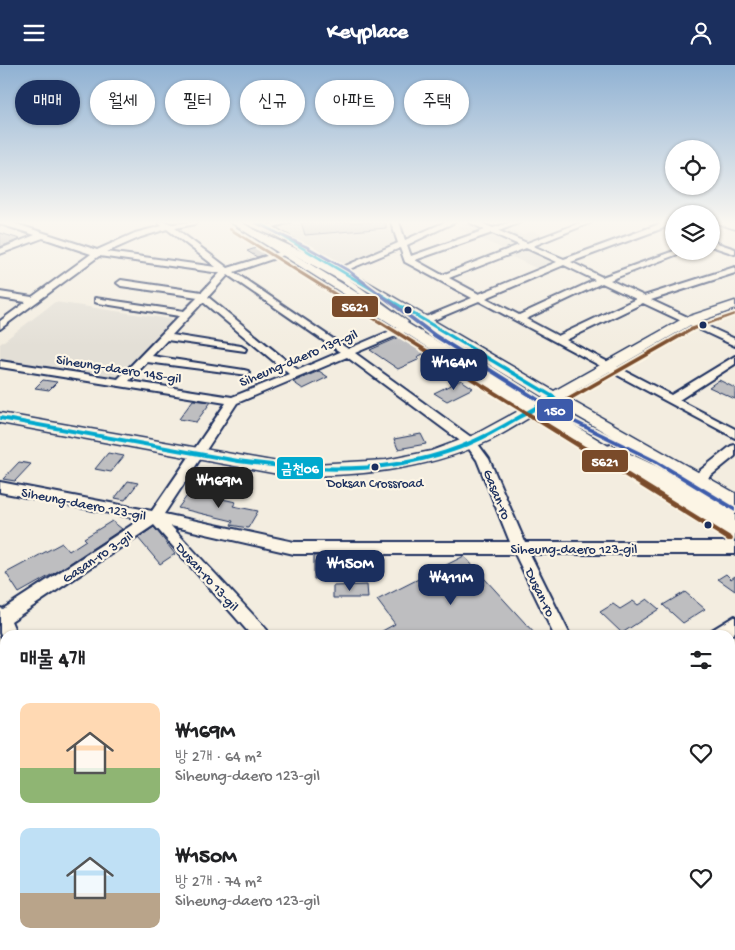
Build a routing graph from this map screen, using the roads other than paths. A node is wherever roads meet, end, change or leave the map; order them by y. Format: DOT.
graph roads {
  1 [pos="83,263"];
  2 [pos="171,263"];
  3 [pos="217,263"];
  4 [pos="250,263"];
  5 [pos="302,263"];
  6 [pos="318,263"];
  7 [pos="327,263"];
  8 [pos="329,263"];
  9 [pos="350,263"];
  10 [pos="414,263"];
  11 [pos="479,263"];
  12 [pos="561,263"];
  13 [pos="567,263"];
  14 [pos="647,263"];
  15 [pos="337,268"];
  16 [pos="735,270"];
  17 [pos="227,271"];
  18 [pos="441,278"];
  19 [pos="602,279"];
  20 [pos="121,283"];
  21 [pos="0,295"];
  22 [pos="204,296"];
  23 [pos="479,298"];
  24 [pos="644,299"];
  25 [pos="33,300"];
  26 [pos="98,300"];
  27 [pos="735,305"];
  28 [pos="188,314"];
  29 [pos="518,319"];
  30 [pos="426,320"];
  31 [pos="689,321"];
  32 [pos="0,326"];
  33 [pos="406,328"];
  34 [pos="165,337"];
  35 [pos="558,340"];
  36 [pos="429,342"];
  37 [pos="735,343"];
  38 [pos="241,349"];
  39 [pos="348,353"];
  40 [pos="145,358"];
  41 [pos="735,359"];
  42 [pos="0,364"];
  43 [pos="608,367"];
  44 [pos="244,373"];
  45 [pos="296,375"];
  46 [pos="121,383"];
  47 [pos="554,397"];
  48 [pos="671,400"];
  49 [pos="233,401"];
  50 [pos="535,408"];
  51 [pos="0,418"];
  52 [pos="563,426"];
  53 [pos="735,434"];
  54 [pos="471,443"];
  55 [pos="735,449"];
  56 [pos="198,454"];
  57 [pos="698,479"];
  58 [pos="0,487"];
  59 [pos="735,501"];
  60 [pos="156,517"];
  61 [pos="735,520"];
  62 [pos="735,532"];
  63 [pos="520,548"];
  64 [pos="735,548"];
  65 [pos="1,618"];
  66 [pos="7,630"];
  67 [pos="256,630"];
  68 [pos="560,630"];
  1 -- 25 [label="street"];
  2 -- 17 [label="street"];
  3 -- 17 [label="street, Gasan-ro"];
  4 -- 17 [label="street"];
  5 -- 33 [label="main road"];
  6 -- 36 [label="street"];
  7 -- 15 [label="street"];
  8 -- 15 [label="main road"];
  9 -- 15 [label="street"];
  10 -- 18 [label="street"];
  11 -- 18 [label="street"];
  12 -- 23 [label="street"];
  13 -- 19 [label="street"];
  14 -- 19 [label="street"];
  15 -- 30 [label="main road"];
  16 -- 24 [label="street"];
  17 -- 22 [label="street"];
  17 -- 39 [label="street, Gasan-ro"];
  18 -- 23 [label="street"];
  19 -- 24 [label="street"];
  19 -- 29 [label="street"];
  20 -- 22 [label="street"];
  21 -- 25 [label="street"];
  22 -- 28 [label="street"];
  22 -- 45 [label="street"];
  23 -- 29 [label="street"];
  23 -- 30 [label="street"];
  24 -- 31 [label="street"];
  24 -- 35 [label="street"];
  25 -- 32 [label="street"];
  26 -- 28 [label="street"];
  27 -- 31 [label="main road"];
  28 -- 34 [label="street"];
  29 -- 35 [label="street"];
  30 -- 47 [label="main road"];
  31 -- 37 [label="street"];
  31 -- 43 [label="main road"];
  33 -- 36 [label="main road"];
  33 -- 39 [label="street, Siheung-daero 139-gil"];
  34 -- 38 [label="street"];
  34 -- 40 [label="street"];
  35 -- 43 [label="street"];
  36 -- 50 [label="main road"];
  39 -- 45 [label="street, Siheung-daero 139-gil"];
  39 -- 54 [label="street, Gasan-ro"];
  40 -- 44 [label="street"];
  40 -- 46 [label="street"];
  41 -- 48 [label="street"];
  42 -- 46 [label="street, Siheung-daero 145-gil"];
  43 -- 47 [label="main road"];
  43 -- 48 [label="street"];
  45 -- 49 [label="street, Siheung-daero 139-gil"];
  46 -- 49 [label="street, Siheung-daero 145-gil"];
  47 -- 50 [label="main road"];
  47 -- 57 [label="main road"];
  48 -- 53 [label="street"];
  49 -- 56 [label="street, Siheung-daero 139-gil"];
  50 -- 52 [label="main road"];
  50 -- 54 [label="main road"];
  51 -- 56 [label="main road"];
  52 -- 61 [label="street"];
  52 -- 62 [label="main road"];
  54 -- 56 [label="main road"];
  54 -- 63 [label="street, Gasan-ro"];
  55 -- 57 [label="street"];
  56 -- 60 [label="street, Gasan-ro 3-gil"];
  57 -- 59 [label="main road"];
  58 -- 60 [label="street, Siheung-daero 123-gil"];
  60 -- 63 [label="street, Siheung-daero 123-gil"];
  60 -- 65 [label="street, Gasan-ro 3-gil"];
  60 -- 67 [label="street, Dusan-ro 13-gil"];
  63 -- 64 [label="street, Siheung-daero 123-gil"];
  63 -- 68 [label="street, Dusan-ro"];
  65 -- 66 [label="street"];
}
